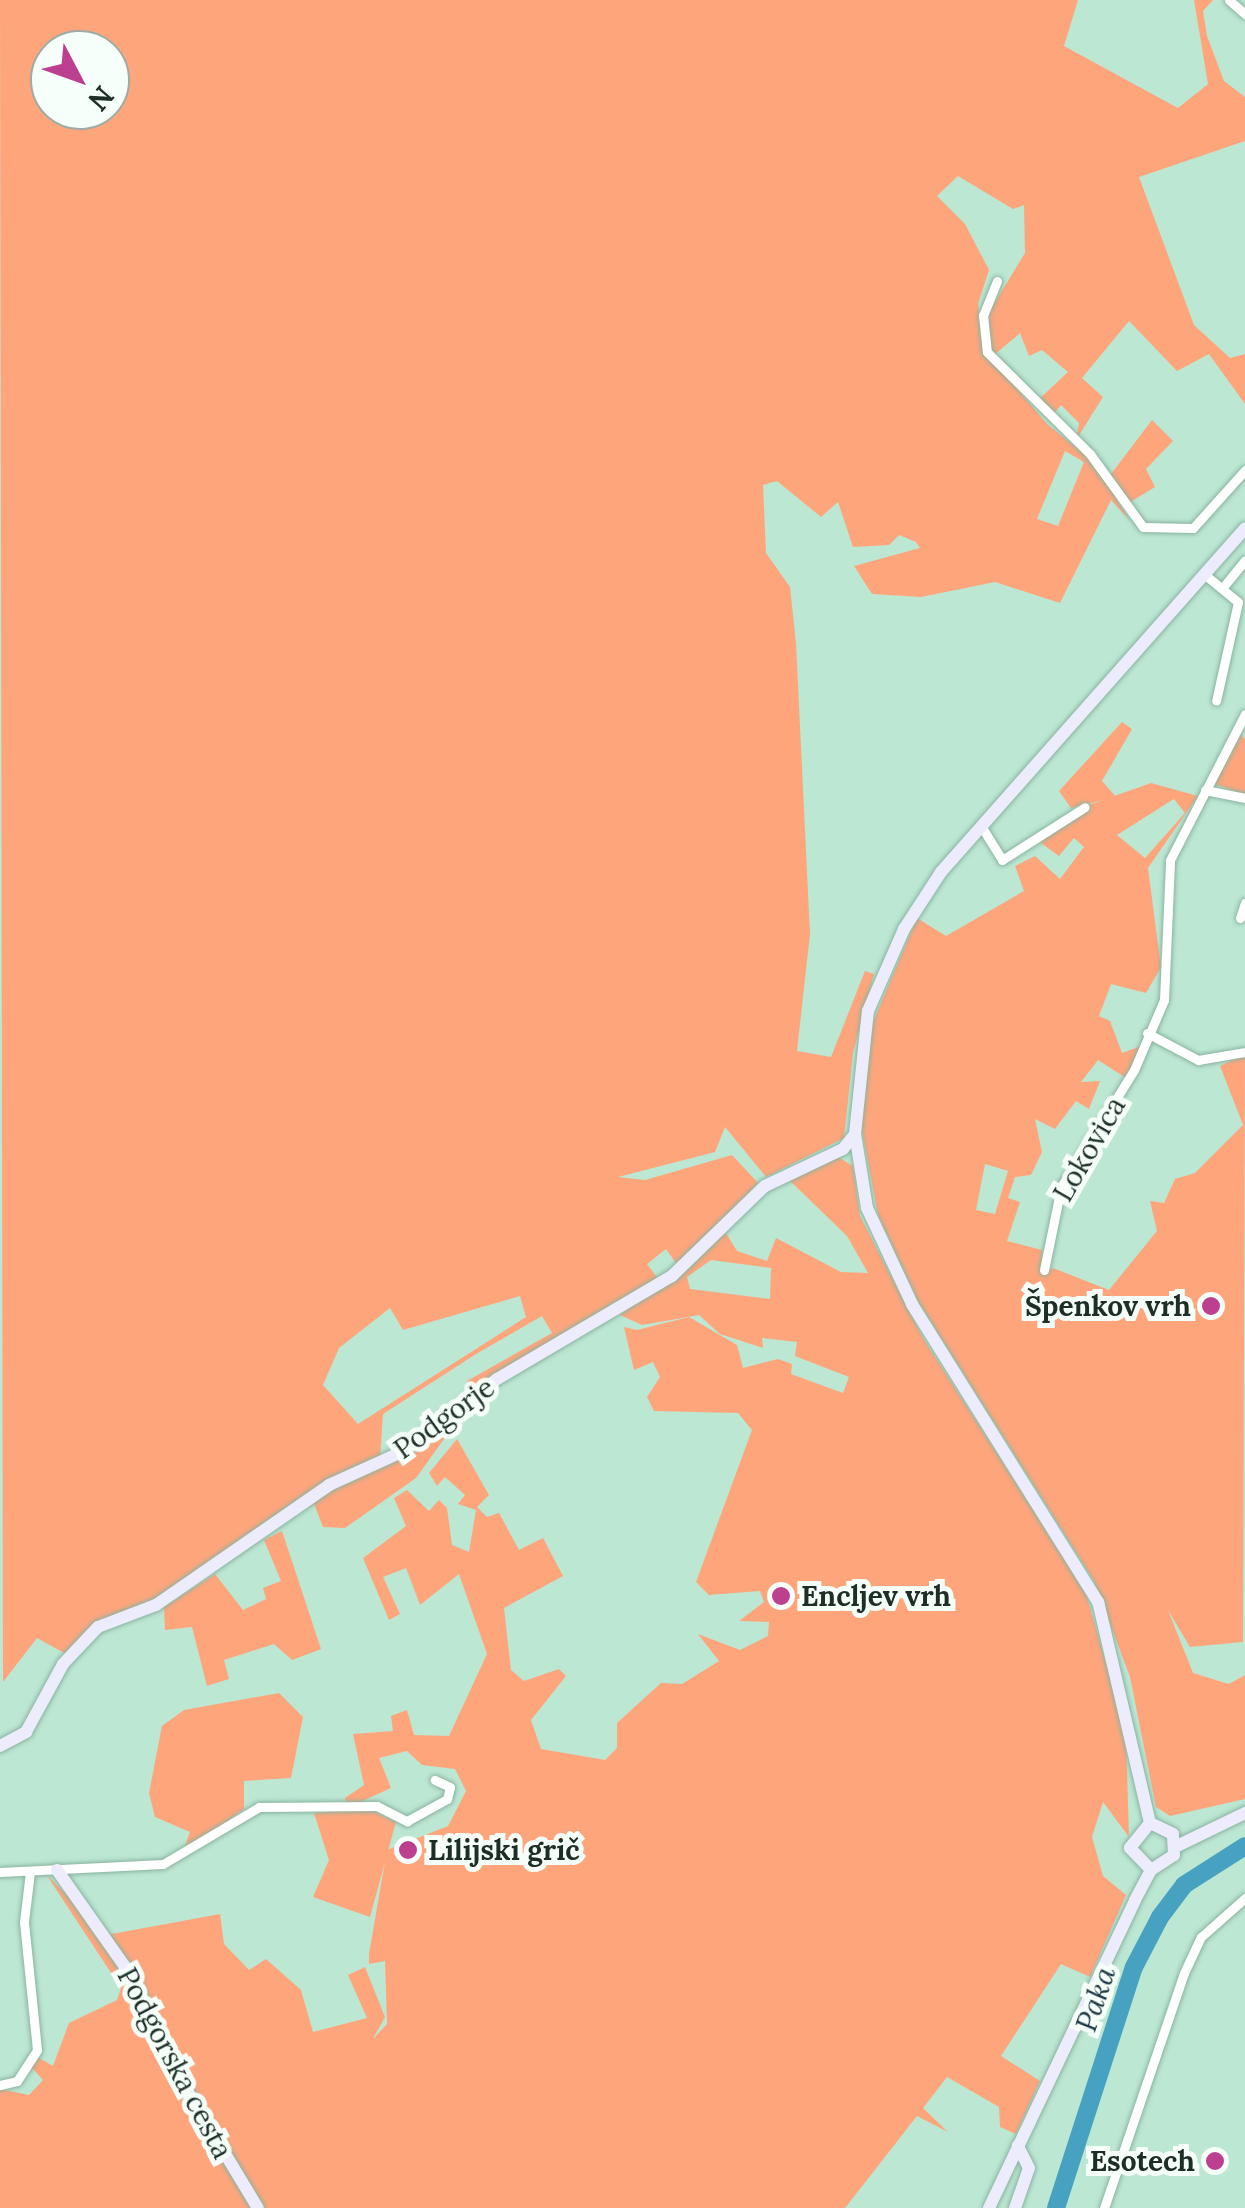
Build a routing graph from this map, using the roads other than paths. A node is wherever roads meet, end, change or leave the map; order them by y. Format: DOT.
graph roads {
  1 [pos="1229,0"];
  2 [pos="1245,14"];
  3 [pos="997,281"];
  4 [pos="1245,470"];
  5 [pos="1245,528"];
  6 [pos="1245,560"];
  7 [pos="1204,574"];
  8 [pos="1224,586"];
  9 [pos="1238,635"];
  10 [pos="1245,646"];
  11 [pos="1216,701"];
  12 [pos="1245,714"];
  13 [pos="1205,790"];
  14 [pos="1245,798"];
  15 [pos="1085,807"];
  16 [pos="981,826"];
  17 [pos="1245,904"];
  18 [pos="1240,918"];
  19 [pos="1147,1033"];
  20 [pos="1245,1052"];
  21 [pos="854,1134"];
  22 [pos="1044,1270"];
  23 [pos="0,1746"];
  24 [pos="435,1780"];
  25 [pos="1245,1814"];
  26 [pos="1150,1824"];
  27 [pos="1177,1846"];
  28 [pos="57,1870"];
  29 [pos="1151,1870"];
  30 [pos="0,1872"];
  31 [pos="30,1872"];
  32 [pos="1245,1898"];
  33 [pos="0,2085"];
  34 [pos="1018,2146"];
  35 [pos="258,2208"];
  36 [pos="988,2208"];
  37 [pos="1015,2208"];
  38 [pos="1104,2208"];
  1 -- 2 [label="street"];
  3 -- 4 [label="street"];
  5 -- 7 [label="main road"];
  6 -- 8 [label="street"];
  7 -- 8 [label="street"];
  7 -- 16 [label="main road"];
  8 -- 9 [label="street"];
  9 -- 10 [label="street"];
  9 -- 11 [label="street"];
  12 -- 13 [label="street, Lokovica"];
  13 -- 14 [label="street"];
  13 -- 19 [label="street, Lokovica"];
  15 -- 16 [label="street"];
  16 -- 21 [label="main road"];
  17 -- 18 [label="street"];
  19 -- 20 [label="street"];
  19 -- 22 [label="street, Lokovica"];
  21 -- 23 [label="main road, Podgorje"];
  21 -- 26 [label="main road"];
  24 -- 28 [label="street"];
  25 -- 27 [label="main road"];
  26 -- 27 [label="main road"];
  26 -- 29 [label="main road"];
  27 -- 29 [label="main road"];
  28 -- 31 [label="street"];
  28 -- 35 [label="main road, Podgorska cesta"];
  29 -- 34 [label="main road"];
  30 -- 31 [label="street"];
  31 -- 33 [label="street"];
  32 -- 38 [label="street"];
  34 -- 36 [label="main road"];
  34 -- 37 [label="main road"];
}
